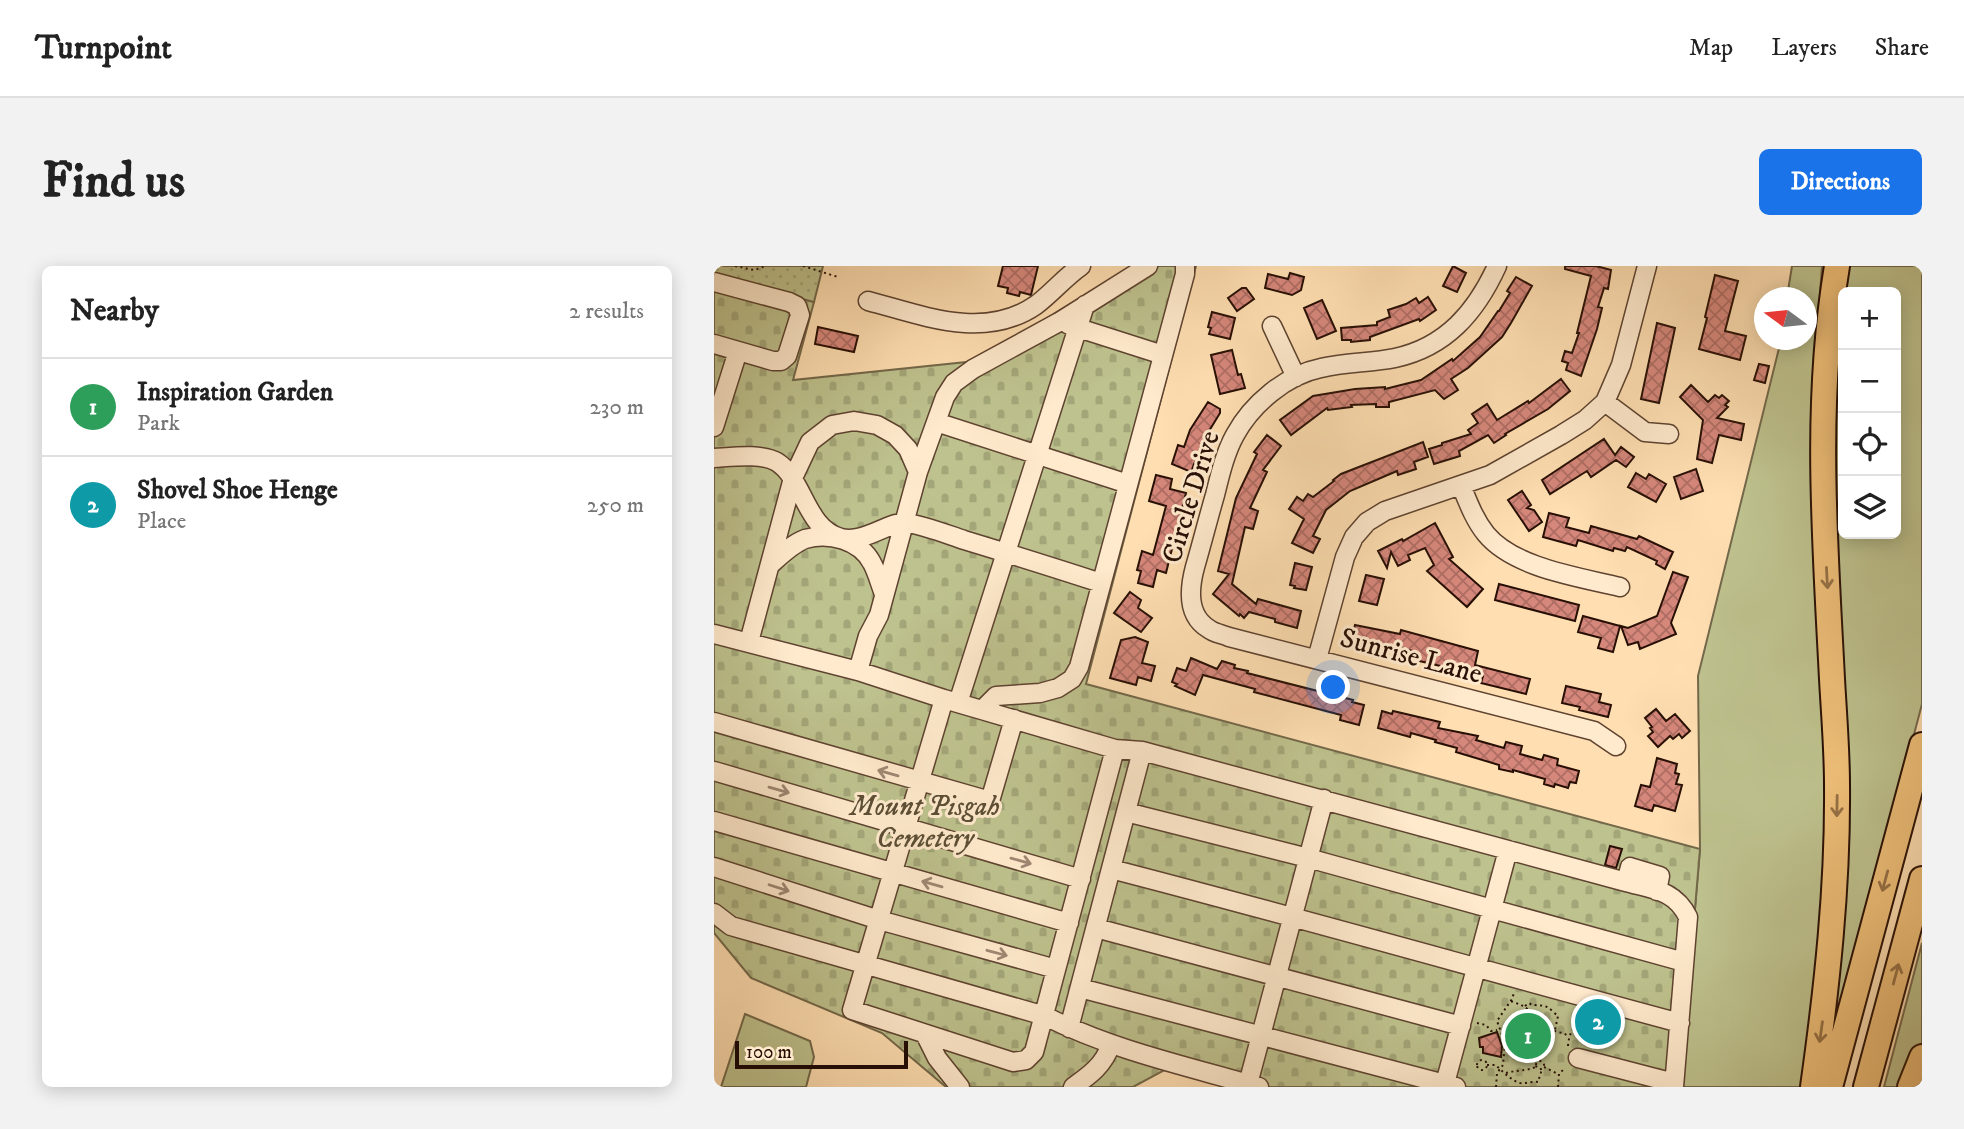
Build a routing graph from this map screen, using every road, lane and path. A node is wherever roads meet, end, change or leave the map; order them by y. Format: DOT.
graph roads {
  1 [pos="735,266"];
  2 [pos="766,266"];
  3 [pos="803,266"];
  4 [pos="1081,266"];
  5 [pos="1148,266"];
  6 [pos="1185,266"];
  7 [pos="1497,266"];
  8 [pos="1647,266"];
  9 [pos="1837,266"];
  10 [pos="838,276"];
  11 [pos="714,282"];
  12 [pos="868,301"];
  13 [pos="1085,305"];
  14 [pos="1059,322"];
  15 [pos="1272,326"];
  16 [pos="1078,328"];
  17 [pos="714,344"];
  18 [pos="738,351"];
  19 [pos="1163,355"];
  20 [pos="1296,377"];
  21 [pos="1605,402"];
  22 [pos="715,420"];
  23 [pos="936,422"];
  24 [pos="1669,434"];
  25 [pos="1037,454"];
  26 [pos="714,458"];
  27 [pos="918,472"];
  28 [pos="793,478"];
  29 [pos="1128,484"];
  30 [pos="1461,485"];
  31 [pos="905,522"];
  32 [pos="841,538"];
  33 [pos="1005,552"];
  34 [pos="770,565"];
  35 [pos="1101,583"];
  36 [pos="1620,587"];
  37 [pos="884,594"];
  38 [pos="1194,616"];
  39 [pos="714,634"];
  40 [pos="869,636"];
  41 [pos="749,642"];
  42 [pos="1317,659"];
  43 [pos="834,664"];
  44 [pos="858,671"];
  45 [pos="951,701"];
  46 [pos="982,709"];
  47 [pos="1014,719"];
  48 [pos="714,722"];
  49 [pos="1922,745"];
  50 [pos="1616,746"];
  51 [pos="1115,750"];
  52 [pos="1142,751"];
  53 [pos="714,771"];
  54 [pos="920,782"];
  55 [pos="1324,799"];
  56 [pos="1126,812"];
  57 [pos="714,821"];
  58 [pos="906,828"];
  59 [pos="1508,850"];
  60 [pos="1308,858"];
  61 [pos="714,867"];
  62 [pos="1111,869"];
  63 [pos="893,873"];
  64 [pos="1081,878"];
  65 [pos="1922,879"];
  66 [pos="1492,910"];
  67 [pos="714,913"];
  68 [pos="1293,916"];
  69 [pos="879,920"];
  70 [pos="1069,923"];
  71 [pos="1096,928"];
  72 [pos="1684,962"];
  73 [pos="866,965"];
  74 [pos="1056,969"];
  75 [pos="1476,969"];
  76 [pos="1277,976"];
  77 [pos="1080,988"];
  78 [pos="1511,1001"];
  79 [pos="1525,1006"];
  80 [pos="1507,1007"];
  81 [pos="1045,1016"];
  82 [pos="1462,1023"];
  83 [pos="1679,1023"];
  84 [pos="1069,1028"];
  85 [pos="1499,1029"];
  86 [pos="1554,1031"];
  87 [pos="925,1034"];
  88 [pos="1261,1036"];
  89 [pos="1569,1036"];
  90 [pos="1111,1044"];
  91 [pos="1922,1057"];
  92 [pos="1578,1058"];
  93 [pos="1487,1065"];
  94 [pos="1536,1067"];
  95 [pos="1543,1068"];
  96 [pos="1500,1069"];
  97 [pos="1505,1073"];
  98 [pos="1559,1074"];
  99 [pos="1253,1085"];
  100 [pos="1674,1085"];
  101 [pos="1448,1086"];
  102 [pos="960,1087"];
  103 [pos="1073,1087"];
  104 [pos="1496,1087"];
  105 [pos="1813,1087"];
  106 [pos="1830,1087"];
  107 [pos="1866,1087"];
  108 [pos="1910,1087"];
  1 -- 2 [label="path"];
  3 -- 10 [label="path"];
  4 -- 12 [label="street"];
  5 -- 13 [label="street"];
  6 -- 19 [label="street"];
  7 -- 20 [label="street, Circle Drive"];
  8 -- 21 [label="street"];
  9 -- 105 [label="highway, one-way"];
  11 -- 18 [label="street"];
  13 -- 14 [label="street"];
  13 -- 16 [label="street"];
  14 -- 16 [label="street"];
  14 -- 23 [label="street"];
  15 -- 20 [label="street"];
  16 -- 19 [label="street"];
  16 -- 25 [label="street"];
  17 -- 18 [label="street"];
  18 -- 22 [label="street"];
  19 -- 29 [label="street"];
  20 -- 38 [label="street, Circle Drive"];
  21 -- 24 [label="street"];
  21 -- 30 [label="street"];
  23 -- 25 [label="street"];
  23 -- 27 [label="street"];
  25 -- 29 [label="street"];
  25 -- 33 [label="street"];
  26 -- 28 [label="street"];
  27 -- 28 [label="street"];
  27 -- 31 [label="street"];
  28 -- 32 [label="street"];
  28 -- 34 [label="street"];
  29 -- 35 [label="street"];
  30 -- 36 [label="street"];
  30 -- 42 [label="street"];
  31 -- 32 [label="street"];
  31 -- 33 [label="street"];
  31 -- 37 [label="street"];
  32 -- 34 [label="street"];
  32 -- 37 [label="street"];
  33 -- 35 [label="street"];
  33 -- 45 [label="street"];
  34 -- 41 [label="street"];
  35 -- 46 [label="street"];
  37 -- 40 [label="street"];
  38 -- 42 [label="street, Sunrise Lane"];
  39 -- 41 [label="street"];
  40 -- 43 [label="street"];
  40 -- 44 [label="street"];
  41 -- 43 [label="street"];
  42 -- 50 [label="street, Sunrise Lane"];
  43 -- 44 [label="street"];
  44 -- 45 [label="street"];
  45 -- 46 [label="street"];
  45 -- 54 [label="street"];
  46 -- 47 [label="street"];
  47 -- 51 [label="street"];
  47 -- 54 [label="street"];
  54 -- 48 [label="street, one-way"];
  49 -- 106 [label="highway, one-way"];
  51 -- 52 [label="street"];
  51 -- 64 [label="street"];
  52 -- 55 [label="street"];
  52 -- 56 [label="street"];
  53 -- 58 [label="street, one-way"];
  54 -- 58 [label="street"];
  55 -- 59 [label="street"];
  55 -- 60 [label="street"];
  56 -- 60 [label="street"];
  56 -- 62 [label="street"];
  57 -- 63 [label="street"];
  58 -- 63 [label="street"];
  58 -- 64 [label="street, one-way"];
  59 -- 66 [label="street"];
  59 -- 72 [label="street"];
  60 -- 66 [label="street"];
  60 -- 68 [label="street"];
  61 -- 69 [label="street, one-way"];
  62 -- 68 [label="street"];
  62 -- 71 [label="street"];
  63 -- 69 [label="street"];
  70 -- 63 [label="street, one-way"];
  64 -- 70 [label="street"];
  107 -- 65 [label="highway, one-way"];
  66 -- 72 [label="street"];
  66 -- 75 [label="street"];
  67 -- 73 [label="street"];
  68 -- 75 [label="street"];
  68 -- 76 [label="street"];
  69 -- 73 [label="street"];
  69 -- 74 [label="street, one-way"];
  70 -- 74 [label="street"];
  71 -- 76 [label="street"];
  71 -- 77 [label="street"];
  72 -- 83 [label="street"];
  73 -- 81 [label="street"];
  73 -- 87 [label="street"];
  74 -- 81 [label="street"];
  75 -- 82 [label="street"];
  75 -- 83 [label="street"];
  76 -- 82 [label="street"];
  76 -- 88 [label="street"];
  77 -- 84 [label="street"];
  77 -- 88 [label="street"];
  78 -- 79 [label="path"];
  79 -- 86 [label="path"];
  79 -- 86 [label="path"];
  80 -- 85 [label="path"];
  81 -- 84 [label="street"];
  81 -- 87 [label="street"];
  82 -- 85 [label="path"];
  82 -- 101 [label="street"];
  83 -- 100 [label="street"];
  84 -- 90 [label="street"];
  85 -- 96 [label="path"];
  86 -- 89 [label="path"];
  87 -- 102 [label="street"];
  88 -- 99 [label="street"];
  88 -- 101 [label="street"];
  90 -- 99 [label="street"];
  90 -- 103 [label="street"];
  91 -- 108 [label="highway"];
  92 -- 100 [label="street"];
  93 -- 96 [label="path"];
  94 -- 95 [label="path"];
  94 -- 95 [label="path"];
  94 -- 97 [label="path"];
  95 -- 97 [label="path"];
  95 -- 98 [label="path"];
  96 -- 97 [label="path"];
  96 -- 104 [label="path"];
}
